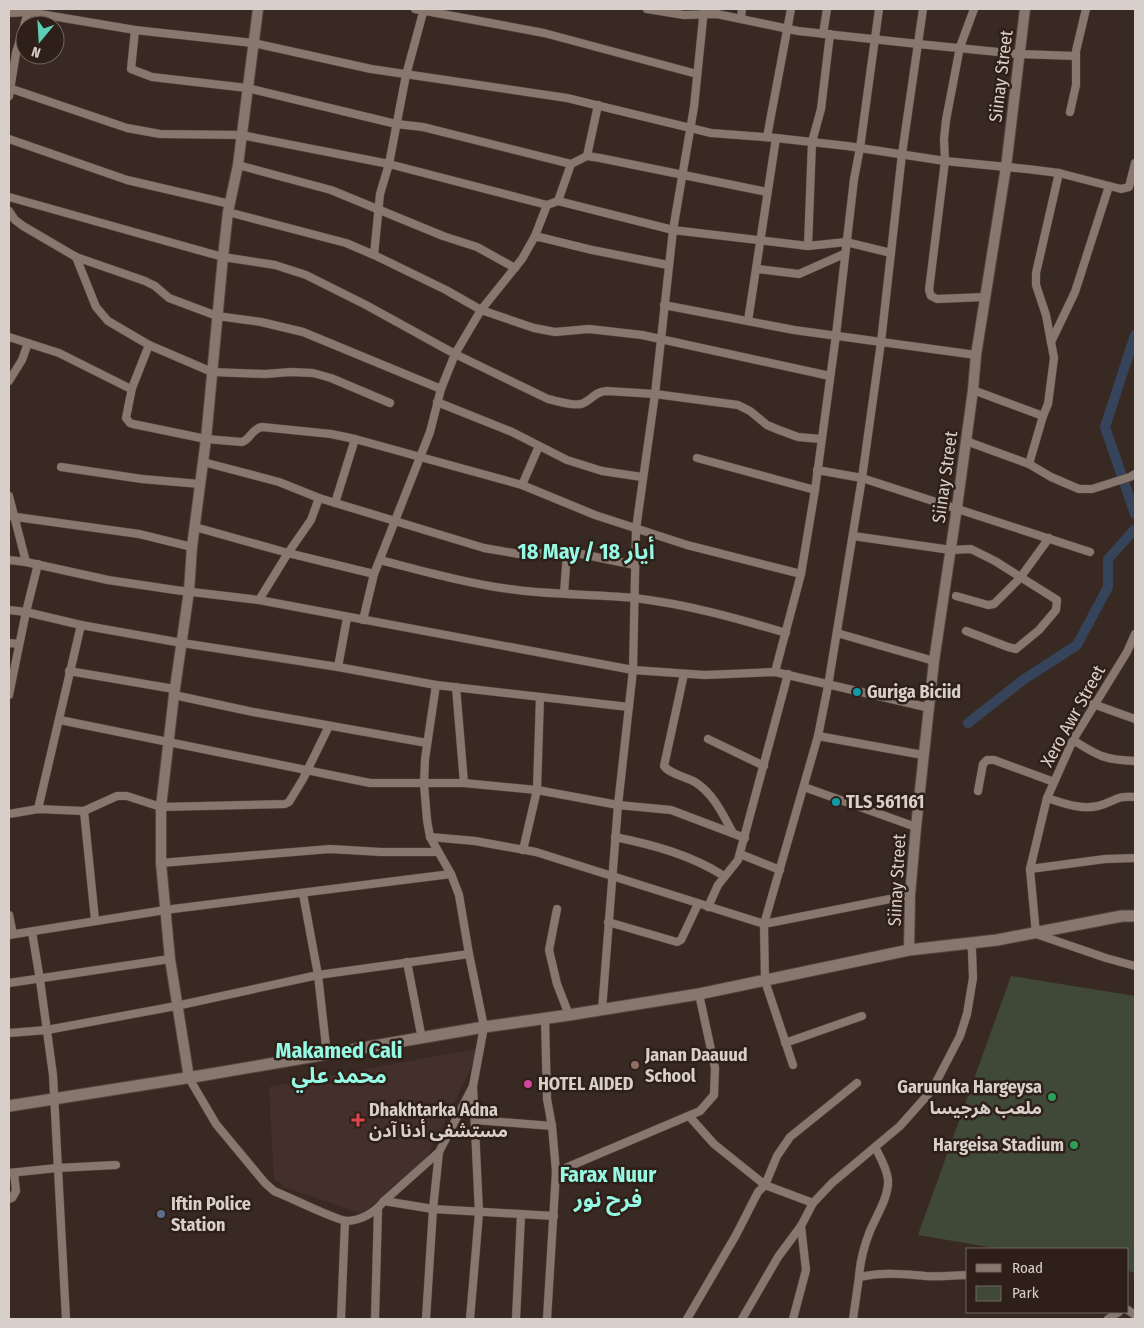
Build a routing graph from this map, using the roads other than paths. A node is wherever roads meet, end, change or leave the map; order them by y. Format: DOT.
graph roads {
  1 [pos="258,9"];
  2 [pos="414,9"];
  3 [pos="647,9"];
  4 [pos="742,9"];
  5 [pos="791,9"];
  6 [pos="827,9"];
  7 [pos="879,9"];
  8 [pos="924,9"];
  9 [pos="974,9"];
  10 [pos="1025,9"];
  11 [pos="1086,9"];
  12 [pos="424,10"];
  13 [pos="28,11"];
  14 [pos="704,11"];
  15 [pos="9,13"];
  16 [pos="742,19"];
  17 [pos="788,29"];
  18 [pos="135,30"];
  19 [pos="826,34"];
  20 [pos="874,38"];
  21 [pos="253,43"];
  22 [pos="918,44"];
  23 [pos="960,47"];
  24 [pos="1020,54"];
  25 [pos="1076,56"];
  26 [pos="697,74"];
  27 [pos="406,75"];
  28 [pos="247,88"];
  29 [pos="9,91"];
  30 [pos="598,105"];
  31 [pos="1070,112"];
  32 [pos="396,124"];
  33 [pos="691,128"];
  34 [pos="242,135"];
  35 [pos="767,137"];
  36 [pos="776,138"];
  37 [pos="9,139"];
  38 [pos="812,142"];
  39 [pos="860,148"];
  40 [pos="902,154"];
  41 [pos="587,156"];
  42 [pos="945,161"];
  43 [pos="1135,163"];
  44 [pos="389,164"];
  45 [pos="571,164"];
  46 [pos="238,165"];
  47 [pos="1006,166"];
  48 [pos="1059,173"];
  49 [pos="682,175"];
  50 [pos="1109,186"];
  51 [pos="1132,188"];
  52 [pos="767,192"];
  53 [pos="9,197"];
  54 [pos="558,201"];
  55 [pos="548,205"];
  56 [pos="229,208"];
  57 [pos="378,210"];
  58 [pos="9,211"];
  59 [pos="673,230"];
  60 [pos="535,236"];
  61 [pos="761,241"];
  62 [pos="846,242"];
  63 [pos="808,246"];
  64 [pos="891,253"];
  65 [pos="374,254"];
  66 [pos="844,254"];
  67 [pos="76,257"];
  68 [pos="223,258"];
  69 [pos="668,265"];
  70 [pos="515,268"];
  71 [pos="757,269"];
  72 [pos="985,297"];
  73 [pos="664,305"];
  74 [pos="481,310"];
  75 [pos="217,316"];
  76 [pos="748,321"];
  77 [pos="836,336"];
  78 [pos="9,337"];
  79 [pos="661,338"];
  80 [pos="881,342"];
  81 [pos="1051,342"];
  82 [pos="28,343"];
  83 [pos="150,345"];
  84 [pos="456,354"];
  85 [pos="976,355"];
  86 [pos="212,372"];
  87 [pos="830,376"];
  88 [pos="9,381"];
  89 [pos="132,388"];
  90 [pos="440,389"];
  91 [pos="973,390"];
  92 [pos="655,394"];
  93 [pos="436,402"];
  94 [pos="390,403"];
  95 [pos="1043,416"];
  96 [pos="206,439"];
  97 [pos="820,439"];
  98 [pos="355,440"];
  99 [pos="966,441"];
  100 [pos="539,446"];
  101 [pos="419,458"];
  102 [pos="697,458"];
  103 [pos="203,462"];
  104 [pos="1029,464"];
  105 [pos="61,467"];
  106 [pos="817,470"];
  107 [pos="1133,475"];
  108 [pos="642,477"];
  109 [pos="862,478"];
  110 [pos="200,484"];
  111 [pos="522,485"];
  112 [pos="815,490"];
  113 [pos="9,496"];
  114 [pos="319,498"];
  115 [pos="335,503"];
  116 [pos="957,508"];
  117 [pos="12,517"];
  118 [pos="395,521"];
  119 [pos="195,528"];
  120 [pos="636,529"];
  121 [pos="853,536"];
  122 [pos="1049,538"];
  123 [pos="192,547"];
  124 [pos="951,550"];
  125 [pos="1090,552"];
  126 [pos="288,553"];
  127 [pos="567,554"];
  128 [pos="9,560"];
  129 [pos="380,560"];
  130 [pos="26,562"];
  131 [pos="38,564"];
  132 [pos="634,565"];
  133 [pos="374,574"];
  134 [pos="801,574"];
  135 [pos="1020,578"];
  136 [pos="189,591"];
  137 [pos="564,593"];
  138 [pos="956,596"];
  139 [pos="634,598"];
  140 [pos="259,600"];
  141 [pos="9,610"];
  142 [pos="26,612"];
  143 [pos="347,618"];
  144 [pos="362,620"];
  145 [pos="80,625"];
  146 [pos="966,631"];
  147 [pos="786,633"];
  148 [pos="837,633"];
  149 [pos="1135,634"];
  150 [pos="9,643"];
  151 [pos="182,643"];
  152 [pos="19,644"];
  153 [pos="1127,652"];
  154 [pos="1135,656"];
  155 [pos="934,661"];
  156 [pos="338,667"];
  157 [pos="633,670"];
  158 [pos="69,671"];
  159 [pos="775,672"];
  160 [pos="684,674"];
  161 [pos="788,674"];
  162 [pos="436,685"];
  163 [pos="828,686"];
  164 [pos="456,687"];
  165 [pos="174,692"];
  166 [pos="9,695"];
  167 [pos="540,697"];
  168 [pos="1093,704"];
  169 [pos="629,707"];
  170 [pos="930,708"];
  171 [pos="1135,719"];
  172 [pos="60,720"];
  173 [pos="329,726"];
  174 [pos="818,736"];
  175 [pos="708,739"];
  176 [pos="1073,740"];
  177 [pos="168,741"];
  178 [pos="427,743"];
  179 [pos="923,755"];
  180 [pos="1135,761"];
  181 [pos="764,766"];
  182 [pos="308,770"];
  183 [pos="1054,782"];
  184 [pos="464,783"];
  185 [pos="424,784"];
  186 [pos="804,787"];
  187 [pos="536,790"];
  188 [pos="978,791"];
  189 [pos="1135,797"];
  190 [pos="1047,798"];
  191 [pos="618,804"];
  192 [pos="161,807"];
  193 [pos="38,809"];
  194 [pos="84,811"];
  195 [pos="9,814"];
  196 [pos="916,826"];
  197 [pos="733,833"];
  198 [pos="616,836"];
  199 [pos="430,837"];
  200 [pos="745,838"];
  201 [pos="523,850"];
  202 [pos="438,852"];
  203 [pos="740,854"];
  204 [pos="1135,858"];
  205 [pos="161,863"];
  206 [pos="1030,869"];
  207 [pos="780,870"];
  208 [pos="451,874"];
  209 [pos="724,876"];
  210 [pos="611,877"];
  211 [pos="303,894"];
  212 [pos="910,896"];
  213 [pos="698,904"];
  214 [pos="708,907"];
  215 [pos="558,909"];
  216 [pos="165,910"];
  217 [pos="9,915"];
  218 [pos="1135,916"];
  219 [pos="96,920"];
  220 [pos="608,922"];
  221 [pos="764,924"];
  222 [pos="32,932"];
  223 [pos="11,934"];
  224 [pos="1036,934"];
  225 [pos="970,942"];
  226 [pos="909,950"];
  227 [pos="469,954"];
  228 [pos="170,959"];
  229 [pos="407,962"];
  230 [pos="1135,966"];
  231 [pos="318,975"];
  232 [pos="40,980"];
  233 [pos="765,980"];
  234 [pos="9,984"];
  235 [pos="699,994"];
  236 [pos="176,1006"];
  237 [pos="602,1010"];
  238 [pos="569,1016"];
  239 [pos="862,1016"];
  240 [pos="545,1019"];
  241 [pos="484,1027"];
  242 [pos="47,1030"];
  243 [pos="9,1033"];
  244 [pos="422,1039"];
  245 [pos="785,1043"];
  246 [pos="327,1055"];
  247 [pos="793,1065"];
  248 [pos="189,1078"];
  249 [pos="857,1083"];
  250 [pos="473,1086"];
  251 [pos="54,1099"];
  252 [pos="9,1106"];
  253 [pos="688,1116"];
  254 [pos="475,1120"];
  255 [pos="552,1126"];
  256 [pos="875,1147"];
  257 [pos="439,1152"];
  258 [pos="116,1165"];
  259 [pos="57,1168"];
  260 [pos="556,1172"];
  261 [pos="11,1173"];
  262 [pos="765,1185"];
  263 [pos="9,1199"];
  264 [pos="384,1201"];
  265 [pos="813,1203"];
  266 [pos="378,1209"];
  267 [pos="433,1210"];
  268 [pos="479,1213"];
  269 [pos="521,1215"];
  270 [pos="554,1216"];
  271 [pos="346,1221"];
  272 [pos="801,1226"];
  273 [pos="966,1275"];
  274 [pos="859,1277"];
  275 [pos="66,1319"];
  276 [pos="341,1319"];
  277 [pos="376,1319"];
  278 [pos="426,1319"];
  279 [pos="470,1319"];
  280 [pos="516,1319"];
  281 [pos="546,1319"];
  282 [pos="687,1319"];
  283 [pos="742,1319"];
  284 [pos="794,1319"];
  285 [pos="853,1319"];
  1 -- 21 [label="street"];
  2 -- 12 [label="street"];
  3 -- 14 [label="street"];
  4 -- 16 [label="street"];
  5 -- 17 [label="street"];
  6 -- 19 [label="street"];
  7 -- 20 [label="street"];
  8 -- 22 [label="street"];
  9 -- 23 [label="street"];
  10 -- 24 [label="street, Siinay Street"];
  11 -- 25 [label="street"];
  12 -- 26 [label="street"];
  12 -- 27 [label="street"];
  13 -- 15 [label="street"];
  13 -- 18 [label="street"];
  13 -- 29 [label="street"];
  14 -- 16 [label="street"];
  14 -- 26 [label="street"];
  16 -- 17 [label="street"];
  17 -- 19 [label="street"];
  17 -- 35 [label="street"];
  18 -- 21 [label="street"];
  18 -- 28 [label="street"];
  19 -- 20 [label="street"];
  19 -- 38 [label="street"];
  20 -- 22 [label="street"];
  20 -- 39 [label="street"];
  21 -- 27 [label="street"];
  21 -- 28 [label="street"];
  22 -- 23 [label="street"];
  22 -- 40 [label="street"];
  23 -- 24 [label="street"];
  23 -- 42 [label="street"];
  24 -- 25 [label="street"];
  24 -- 47 [label="street, Siinay Street"];
  25 -- 31 [label="street"];
  26 -- 33 [label="street"];
  27 -- 30 [label="street"];
  27 -- 32 [label="street"];
  28 -- 32 [label="street"];
  28 -- 34 [label="street"];
  29 -- 34 [label="street"];
  30 -- 33 [label="street"];
  30 -- 41 [label="street"];
  32 -- 44 [label="street"];
  32 -- 45 [label="street"];
  33 -- 35 [label="street"];
  33 -- 49 [label="street"];
  34 -- 44 [label="street"];
  34 -- 46 [label="street"];
  35 -- 36 [label="street"];
  36 -- 38 [label="street"];
  36 -- 52 [label="street"];
  37 -- 56 [label="street"];
  38 -- 39 [label="street"];
  38 -- 63 [label="street"];
  39 -- 40 [label="street"];
  39 -- 62 [label="street"];
  40 -- 42 [label="street"];
  40 -- 64 [label="street"];
  41 -- 45 [label="street"];
  41 -- 49 [label="street"];
  42 -- 47 [label="street"];
  42 -- 72 [label="street"];
  43 -- 51 [label="street"];
  44 -- 55 [label="street"];
  44 -- 57 [label="street"];
  45 -- 54 [label="street"];
  46 -- 56 [label="street"];
  46 -- 57 [label="street"];
  47 -- 48 [label="street"];
  47 -- 72 [label="street, Siinay Street"];
  48 -- 50 [label="street"];
  48 -- 81 [label="street"];
  49 -- 52 [label="street"];
  49 -- 59 [label="street"];
  50 -- 51 [label="street"];
  50 -- 81 [label="street"];
  52 -- 61 [label="street"];
  53 -- 68 [label="street"];
  54 -- 55 [label="street"];
  54 -- 59 [label="street"];
  55 -- 60 [label="street"];
  56 -- 65 [label="street"];
  56 -- 68 [label="street"];
  57 -- 65 [label="street"];
  57 -- 70 [label="street"];
  58 -- 67 [label="street"];
  59 -- 61 [label="street"];
  59 -- 69 [label="street"];
  60 -- 69 [label="street"];
  60 -- 70 [label="street"];
  61 -- 63 [label="street"];
  61 -- 71 [label="street"];
  62 -- 63 [label="street"];
  62 -- 64 [label="street"];
  62 -- 66 [label="street"];
  64 -- 80 [label="street"];
  65 -- 74 [label="street"];
  66 -- 71 [label="street"];
  66 -- 77 [label="street"];
  67 -- 75 [label="street"];
  67 -- 83 [label="street"];
  68 -- 75 [label="street"];
  68 -- 84 [label="street"];
  69 -- 73 [label="street"];
  70 -- 74 [label="street"];
  71 -- 76 [label="street"];
  72 -- 85 [label="street, Siinay Street"];
  73 -- 76 [label="street"];
  73 -- 79 [label="street"];
  74 -- 79 [label="street"];
  74 -- 84 [label="street"];
  75 -- 86 [label="street"];
  75 -- 90 [label="street"];
  76 -- 77 [label="street"];
  77 -- 80 [label="street"];
  77 -- 87 [label="street"];
  78 -- 82 [label="street"];
  79 -- 87 [label="street"];
  79 -- 92 [label="street"];
  80 -- 85 [label="street"];
  80 -- 109 [label="street"];
  81 -- 95 [label="street"];
  82 -- 88 [label="street"];
  82 -- 89 [label="street"];
  83 -- 86 [label="street"];
  83 -- 89 [label="street"];
  84 -- 90 [label="street"];
  84 -- 92 [label="street"];
  85 -- 91 [label="street, Siinay Street"];
  86 -- 94 [label="street"];
  86 -- 96 [label="street"];
  87 -- 97 [label="street"];
  89 -- 96 [label="street"];
  90 -- 93 [label="street"];
  91 -- 95 [label="street"];
  91 -- 99 [label="street, Siinay Street"];
  92 -- 97 [label="street"];
  92 -- 108 [label="street"];
  93 -- 100 [label="street"];
  93 -- 101 [label="street"];
  95 -- 104 [label="street"];
  96 -- 98 [label="street"];
  96 -- 103 [label="street"];
  97 -- 106 [label="street"];
  98 -- 101 [label="street"];
  98 -- 115 [label="street"];
  99 -- 104 [label="street"];
  99 -- 116 [label="street, Siinay Street"];
  100 -- 108 [label="street"];
  100 -- 111 [label="street"];
  101 -- 111 [label="street"];
  101 -- 118 [label="street"];
  102 -- 112 [label="street"];
  103 -- 110 [label="street"];
  103 -- 114 [label="street"];
  104 -- 107 [label="street"];
  105 -- 110 [label="street"];
  106 -- 109 [label="street"];
  106 -- 112 [label="street"];
  108 -- 120 [label="street"];
  109 -- 116 [label="street"];
  109 -- 121 [label="street"];
  110 -- 119 [label="street"];
  111 -- 120 [label="street"];
  112 -- 134 [label="street"];
  113 -- 117 [label="street"];
  114 -- 115 [label="street"];
  114 -- 126 [label="street"];
  115 -- 118 [label="street"];
  116 -- 122 [label="street"];
  116 -- 124 [label="street, Siinay Street"];
  117 -- 123 [label="street"];
  117 -- 130 [label="street"];
  118 -- 127 [label="street"];
  118 -- 129 [label="street"];
  119 -- 123 [label="street"];
  119 -- 126 [label="street"];
  120 -- 132 [label="street"];
  120 -- 134 [label="street"];
  121 -- 124 [label="street"];
  121 -- 148 [label="street"];
  122 -- 125 [label="street"];
  122 -- 135 [label="street"];
  123 -- 136 [label="street"];
  124 -- 135 [label="street"];
  124 -- 155 [label="street, Siinay Street"];
  126 -- 133 [label="street"];
  126 -- 140 [label="street"];
  127 -- 132 [label="street"];
  127 -- 137 [label="street"];
  128 -- 130 [label="street"];
  129 -- 133 [label="street"];
  129 -- 137 [label="street"];
  130 -- 131 [label="street"];
  131 -- 136 [label="street"];
  131 -- 142 [label="street"];
  132 -- 139 [label="street"];
  133 -- 144 [label="street"];
  134 -- 147 [label="street"];
  135 -- 138 [label="street"];
  135 -- 146 [label="street"];
  136 -- 140 [label="street"];
  136 -- 151 [label="street"];
  137 -- 139 [label="street"];
  139 -- 147 [label="street"];
  139 -- 157 [label="street"];
  140 -- 143 [label="street"];
  141 -- 142 [label="street"];
  142 -- 145 [label="street"];
  142 -- 152 [label="street"];
  143 -- 144 [label="street"];
  143 -- 156 [label="street"];
  144 -- 157 [label="street"];
  145 -- 151 [label="street"];
  145 -- 158 [label="street"];
  147 -- 159 [label="street"];
  148 -- 155 [label="street"];
  148 -- 163 [label="street"];
  149 -- 153 [label="street, Xero Awr Street"];
  150 -- 152 [label="street"];
  151 -- 156 [label="street"];
  151 -- 165 [label="street"];
  152 -- 166 [label="street"];
  153 -- 154 [label="street"];
  153 -- 168 [label="street, Xero Awr Street"];
  155 -- 170 [label="street, Siinay Street"];
  156 -- 162 [label="street"];
  157 -- 160 [label="street"];
  157 -- 169 [label="street"];
  158 -- 165 [label="street"];
  158 -- 172 [label="street"];
  159 -- 160 [label="street"];
  159 -- 161 [label="street"];
  160 -- 197 [label="street"];
  161 -- 163 [label="street"];
  161 -- 181 [label="street"];
  162 -- 164 [label="street"];
  162 -- 178 [label="street"];
  163 -- 170 [label="street"];
  163 -- 174 [label="street"];
  164 -- 167 [label="street"];
  164 -- 184 [label="street"];
  165 -- 173 [label="street"];
  165 -- 177 [label="street"];
  167 -- 169 [label="street"];
  167 -- 187 [label="street"];
  168 -- 171 [label="street"];
  168 -- 176 [label="street, Xero Awr Street"];
  169 -- 191 [label="street"];
  170 -- 179 [label="street, Siinay Street"];
  172 -- 177 [label="street"];
  172 -- 193 [label="street"];
  173 -- 178 [label="street"];
  173 -- 182 [label="street"];
  174 -- 179 [label="street"];
  174 -- 186 [label="street"];
  175 -- 181 [label="street"];
  176 -- 180 [label="street"];
  176 -- 183 [label="street, Xero Awr Street"];
  177 -- 182 [label="street"];
  177 -- 192 [label="street"];
  178 -- 185 [label="street"];
  179 -- 196 [label="street, Siinay Street"];
  181 -- 200 [label="street"];
  182 -- 185 [label="street"];
  182 -- 192 [label="street"];
  183 -- 188 [label="street"];
  183 -- 190 [label="street, Xero Awr Street"];
  184 -- 185 [label="street"];
  184 -- 187 [label="street"];
  185 -- 199 [label="street"];
  186 -- 196 [label="street"];
  186 -- 207 [label="street"];
  187 -- 191 [label="street"];
  187 -- 201 [label="street"];
  189 -- 190 [label="street"];
  190 -- 206 [label="street, Xero Awr Street"];
  191 -- 197 [label="street"];
  191 -- 198 [label="street"];
  192 -- 194 [label="street"];
  192 -- 205 [label="street"];
  193 -- 194 [label="street"];
  193 -- 195 [label="street"];
  194 -- 219 [label="street"];
  196 -- 212 [label="street, Siinay Street"];
  197 -- 200 [label="street"];
  198 -- 209 [label="street"];
  198 -- 210 [label="street"];
  199 -- 201 [label="street"];
  199 -- 202 [label="street"];
  200 -- 203 [label="street"];
  201 -- 210 [label="street"];
  202 -- 205 [label="street"];
  202 -- 208 [label="street"];
  203 -- 207 [label="street"];
  203 -- 209 [label="street"];
  204 -- 206 [label="street"];
  205 -- 216 [label="street"];
  206 -- 224 [label="street, Xero Awr Street"];
  207 -- 221 [label="street"];
  208 -- 211 [label="street"];
  208 -- 227 [label="street"];
  209 -- 214 [label="street"];
  210 -- 213 [label="street"];
  210 -- 220 [label="street"];
  211 -- 216 [label="street"];
  211 -- 231 [label="street"];
  212 -- 221 [label="street"];
  212 -- 226 [label="street, Siinay Street"];
  213 -- 214 [label="street"];
  213 -- 220 [label="street"];
  214 -- 221 [label="street"];
  215 -- 238 [label="street"];
  216 -- 219 [label="street"];
  216 -- 228 [label="street"];
  217 -- 223 [label="street"];
  218 -- 224 [label="main road"];
  219 -- 222 [label="street"];
  220 -- 237 [label="street"];
  221 -- 233 [label="street"];
  222 -- 223 [label="street"];
  222 -- 232 [label="street"];
  224 -- 225 [label="main road"];
  224 -- 230 [label="street"];
  225 -- 226 [label="main road"];
  225 -- 256 [label="street"];
  226 -- 233 [label="main road"];
  227 -- 229 [label="street"];
  227 -- 241 [label="street"];
  228 -- 232 [label="street"];
  228 -- 236 [label="street"];
  229 -- 231 [label="street"];
  229 -- 244 [label="street"];
  231 -- 236 [label="street"];
  231 -- 246 [label="street"];
  232 -- 234 [label="street"];
  232 -- 242 [label="street"];
  233 -- 235 [label="main road"];
  233 -- 245 [label="street"];
  235 -- 237 [label="main road"];
  235 -- 253 [label="street"];
  236 -- 242 [label="street"];
  236 -- 248 [label="street"];
  237 -- 238 [label="main road"];
  238 -- 240 [label="main road"];
  239 -- 245 [label="street"];
  240 -- 241 [label="main road"];
  240 -- 255 [label="street"];
  241 -- 244 [label="main road"];
  241 -- 250 [label="street"];
  242 -- 243 [label="street"];
  242 -- 251 [label="street"];
  244 -- 246 [label="main road"];
  245 -- 247 [label="street"];
  246 -- 248 [label="main road"];
  248 -- 251 [label="main road"];
  248 -- 271 [label="street"];
  249 -- 262 [label="street"];
  250 -- 254 [label="street"];
  250 -- 257 [label="street"];
  251 -- 252 [label="main road"];
  251 -- 259 [label="street"];
  253 -- 260 [label="street"];
  253 -- 262 [label="street"];
  254 -- 255 [label="street"];
  254 -- 268 [label="street"];
  255 -- 260 [label="street"];
  256 -- 265 [label="street"];
  256 -- 274 [label="street"];
  257 -- 264 [label="street"];
  257 -- 267 [label="street"];
  258 -- 259 [label="street"];
  259 -- 261 [label="street"];
  259 -- 275 [label="street"];
  260 -- 270 [label="street"];
  261 -- 263 [label="street"];
  262 -- 265 [label="street"];
  262 -- 282 [label="street"];
  264 -- 266 [label="street"];
  264 -- 267 [label="street"];
  265 -- 272 [label="street"];
  266 -- 271 [label="street"];
  266 -- 277 [label="street"];
  267 -- 268 [label="street"];
  267 -- 278 [label="street"];
  268 -- 269 [label="street"];
  268 -- 279 [label="street"];
  269 -- 270 [label="street"];
  269 -- 280 [label="street"];
  270 -- 281 [label="street"];
  271 -- 276 [label="street"];
  272 -- 283 [label="street"];
  272 -- 284 [label="street"];
  273 -- 274 [label="street"];
  274 -- 285 [label="street"];
}
